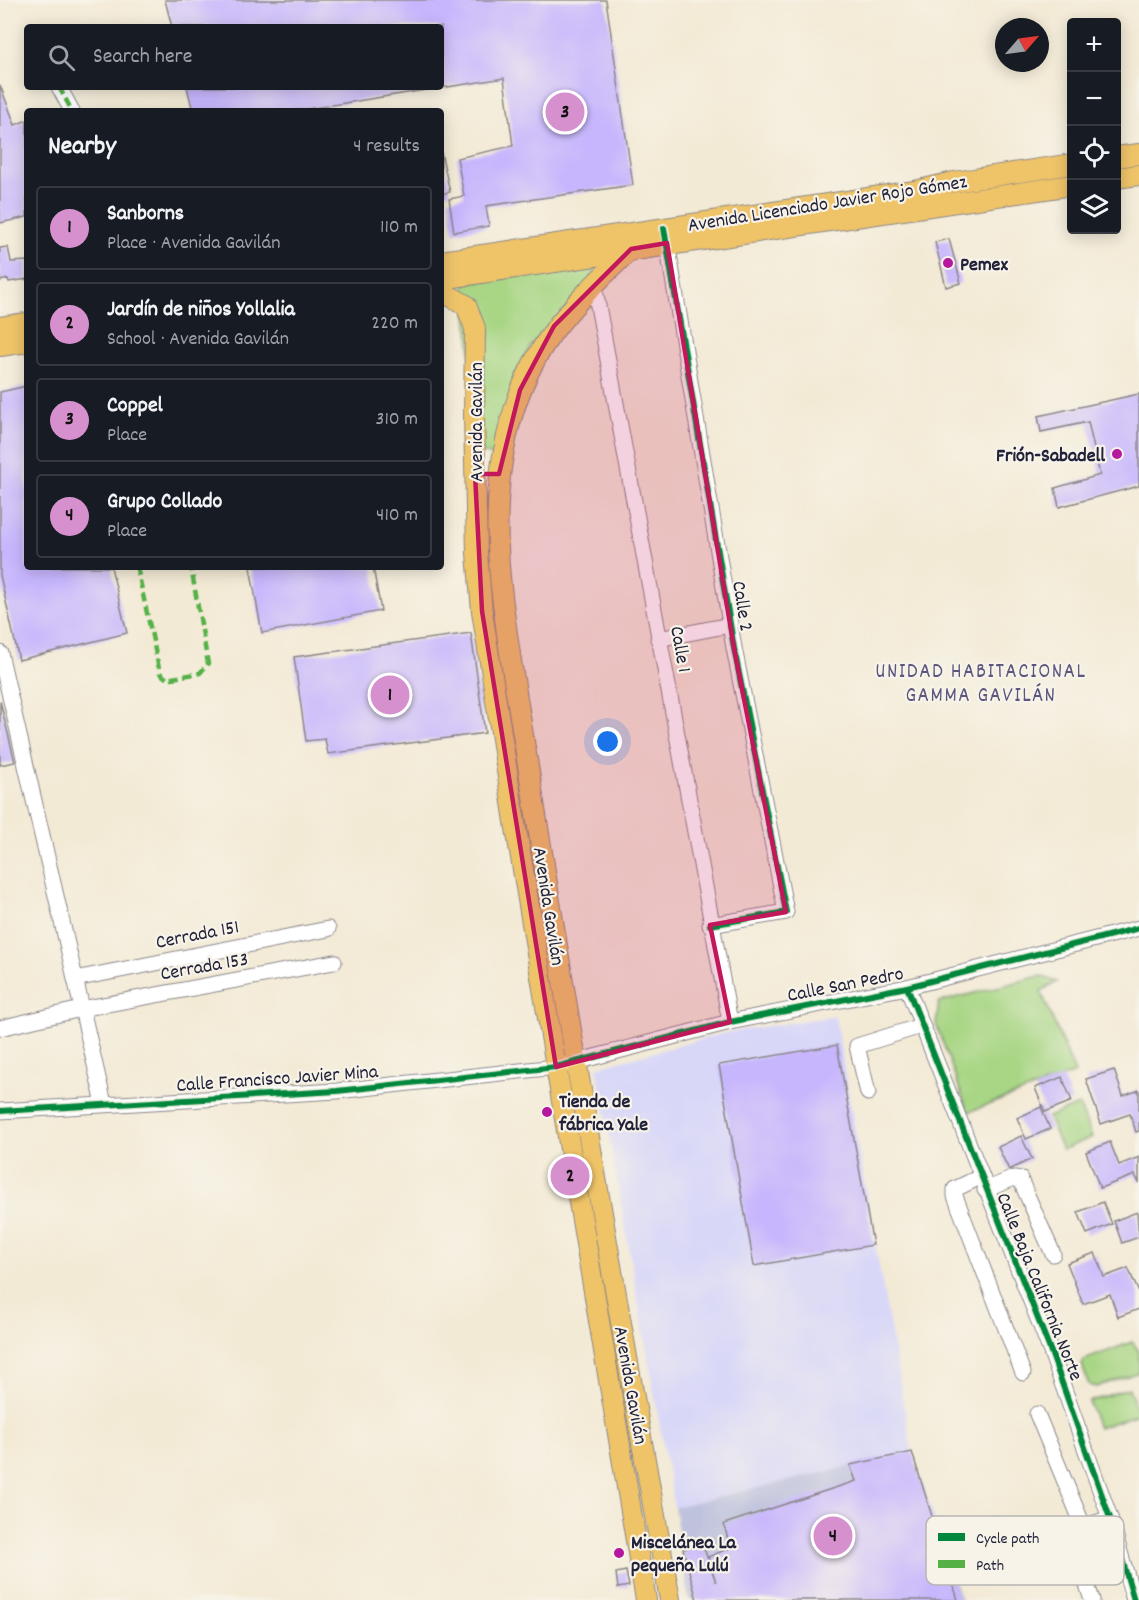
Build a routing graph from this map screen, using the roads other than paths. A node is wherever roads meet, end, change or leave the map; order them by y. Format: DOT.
graph roads {
  1 [pos="61,90"];
  2 [pos="70,108"];
  3 [pos="1139,154"];
  4 [pos="1121,157"];
  5 [pos="1067,165"];
  6 [pos="1139,175"];
  7 [pos="1121,177"];
  8 [pos="1067,185"];
  9 [pos="666,235"];
  10 [pos="601,245"];
  11 [pos="632,249"];
  12 [pos="453,265"];
  13 [pos="594,284"];
  14 [pos="444,293"];
  15 [pos="466,305"];
  16 [pos="24,323"];
  17 [pos="0,327"];
  18 [pos="24,342"];
  19 [pos="0,346"];
  20 [pos="475,474"];
  21 [pos="499,474"];
  22 [pos="499,552"];
  23 [pos="477,553"];
  24 [pos="730,625"];
  25 [pos="658,639"];
  26 [pos="0,653"];
  27 [pos="710,925"];
  28 [pos="1139,928"];
  29 [pos="328,929"];
  30 [pos="334,962"];
  31 [pos="75,979"];
  32 [pos="907,987"];
  33 [pos="81,1009"];
  34 [pos="730,1022"];
  35 [pos="921,1026"];
  36 [pos="0,1028"];
  37 [pos="566,1065"];
  38 [pos="868,1093"];
  39 [pos="104,1104"];
  40 [pos="0,1111"];
  41 [pos="983,1183"];
  42 [pos="1053,1254"];
  43 [pos="1023,1373"];
  44 [pos="1037,1414"];
  45 [pos="1080,1516"];
  46 [pos="1109,1516"];
  47 [pos="1124,1555"];
  48 [pos="1132,1572"];
  49 [pos="1087,1585"];
  50 [pos="670,1597"];
  51 [pos="644,1600"];
  52 [pos="1092,1600"];
  53 [pos="1134,1600"];
  1 -- 2 [label="street"];
  3 -- 4 [label="main road"];
  5 -- 9 [label="main road, Avenida Licenciado Javier Rojo Gómez"];
  6 -- 7 [label="main road"];
  8 -- 9 [label="main road, Avenida Licenciado Javier Rojo Gómez"];
  9 -- 10 [label="main road, Avenida Licenciado Javier Rojo Gómez"];
  9 -- 11 [label="main road, Avenida Licenciado Javier Rojo Gómez"];
  9 -- 24 [label="street, Calle 2"];
  10 -- 11 [label="main road, Avenida Licenciado Javier Rojo Gómez"];
  10 -- 12 [label="main road, Avenida Licenciado Javier Rojo Gómez"];
  11 -- 13 [label="main road, Avenida Gavilán"];
  12 -- 15 [label="main road, Avenida Gavilán"];
  13 -- 21 [label="main road, Avenida Gavilán"];
  13 -- 25 [label="street, Calle 1"];
  14 -- 15 [label="main road"];
  15 -- 20 [label="main road, Avenida Gavilán"];
  16 -- 17 [label="main road"];
  18 -- 19 [label="main road"];
  20 -- 21 [label="main road"];
  20 -- 23 [label="main road, Avenida Gavilán"];
  21 -- 22 [label="main road, Avenida Gavilán"];
  22 -- 23 [label="main road"];
  22 -- 37 [label="main road, Avenida Gavilán"];
  23 -- 37 [label="main road, Avenida Gavilán"];
  24 -- 25 [label="street"];
  24 -- 27 [label="street, Calle 2"];
  25 -- 27 [label="street, Calle 1"];
  26 -- 31 [label="street"];
  27 -- 34 [label="street, Calle 1"];
  28 -- 32 [label="street, Calle San Pedro"];
  29 -- 31 [label="street, Cerrada 151"];
  30 -- 33 [label="street, Cerrada 153"];
  31 -- 33 [label="street"];
  32 -- 34 [label="street, Calle San Pedro"];
  32 -- 35 [label="street, Calle Baja California Norte"];
  33 -- 36 [label="street, Cerrada 153"];
  33 -- 39 [label="street"];
  34 -- 37 [label="street, Calle San Pedro"];
  35 -- 38 [label="street"];
  35 -- 41 [label="street, Calle Baja California Norte"];
  37 -- 39 [label="street, Calle Francisco Javier Mina"];
  37 -- 50 [label="main road, Avenida Gavilán"];
  37 -- 51 [label="main road, Avenida Gavilán"];
  39 -- 40 [label="street, Calle Francisco Javier Mina"];
  41 -- 42 [label="street"];
  41 -- 43 [label="street"];
  41 -- 46 [label="street, Calle Baja California Norte"];
  44 -- 45 [label="street"];
  47 -- 48 [label="street, Calle Baja California Norte"];
  48 -- 53 [label="street, Calle Baja California Norte"];
  49 -- 52 [label="street"];
  50 -- 51 [label="street"];
}
